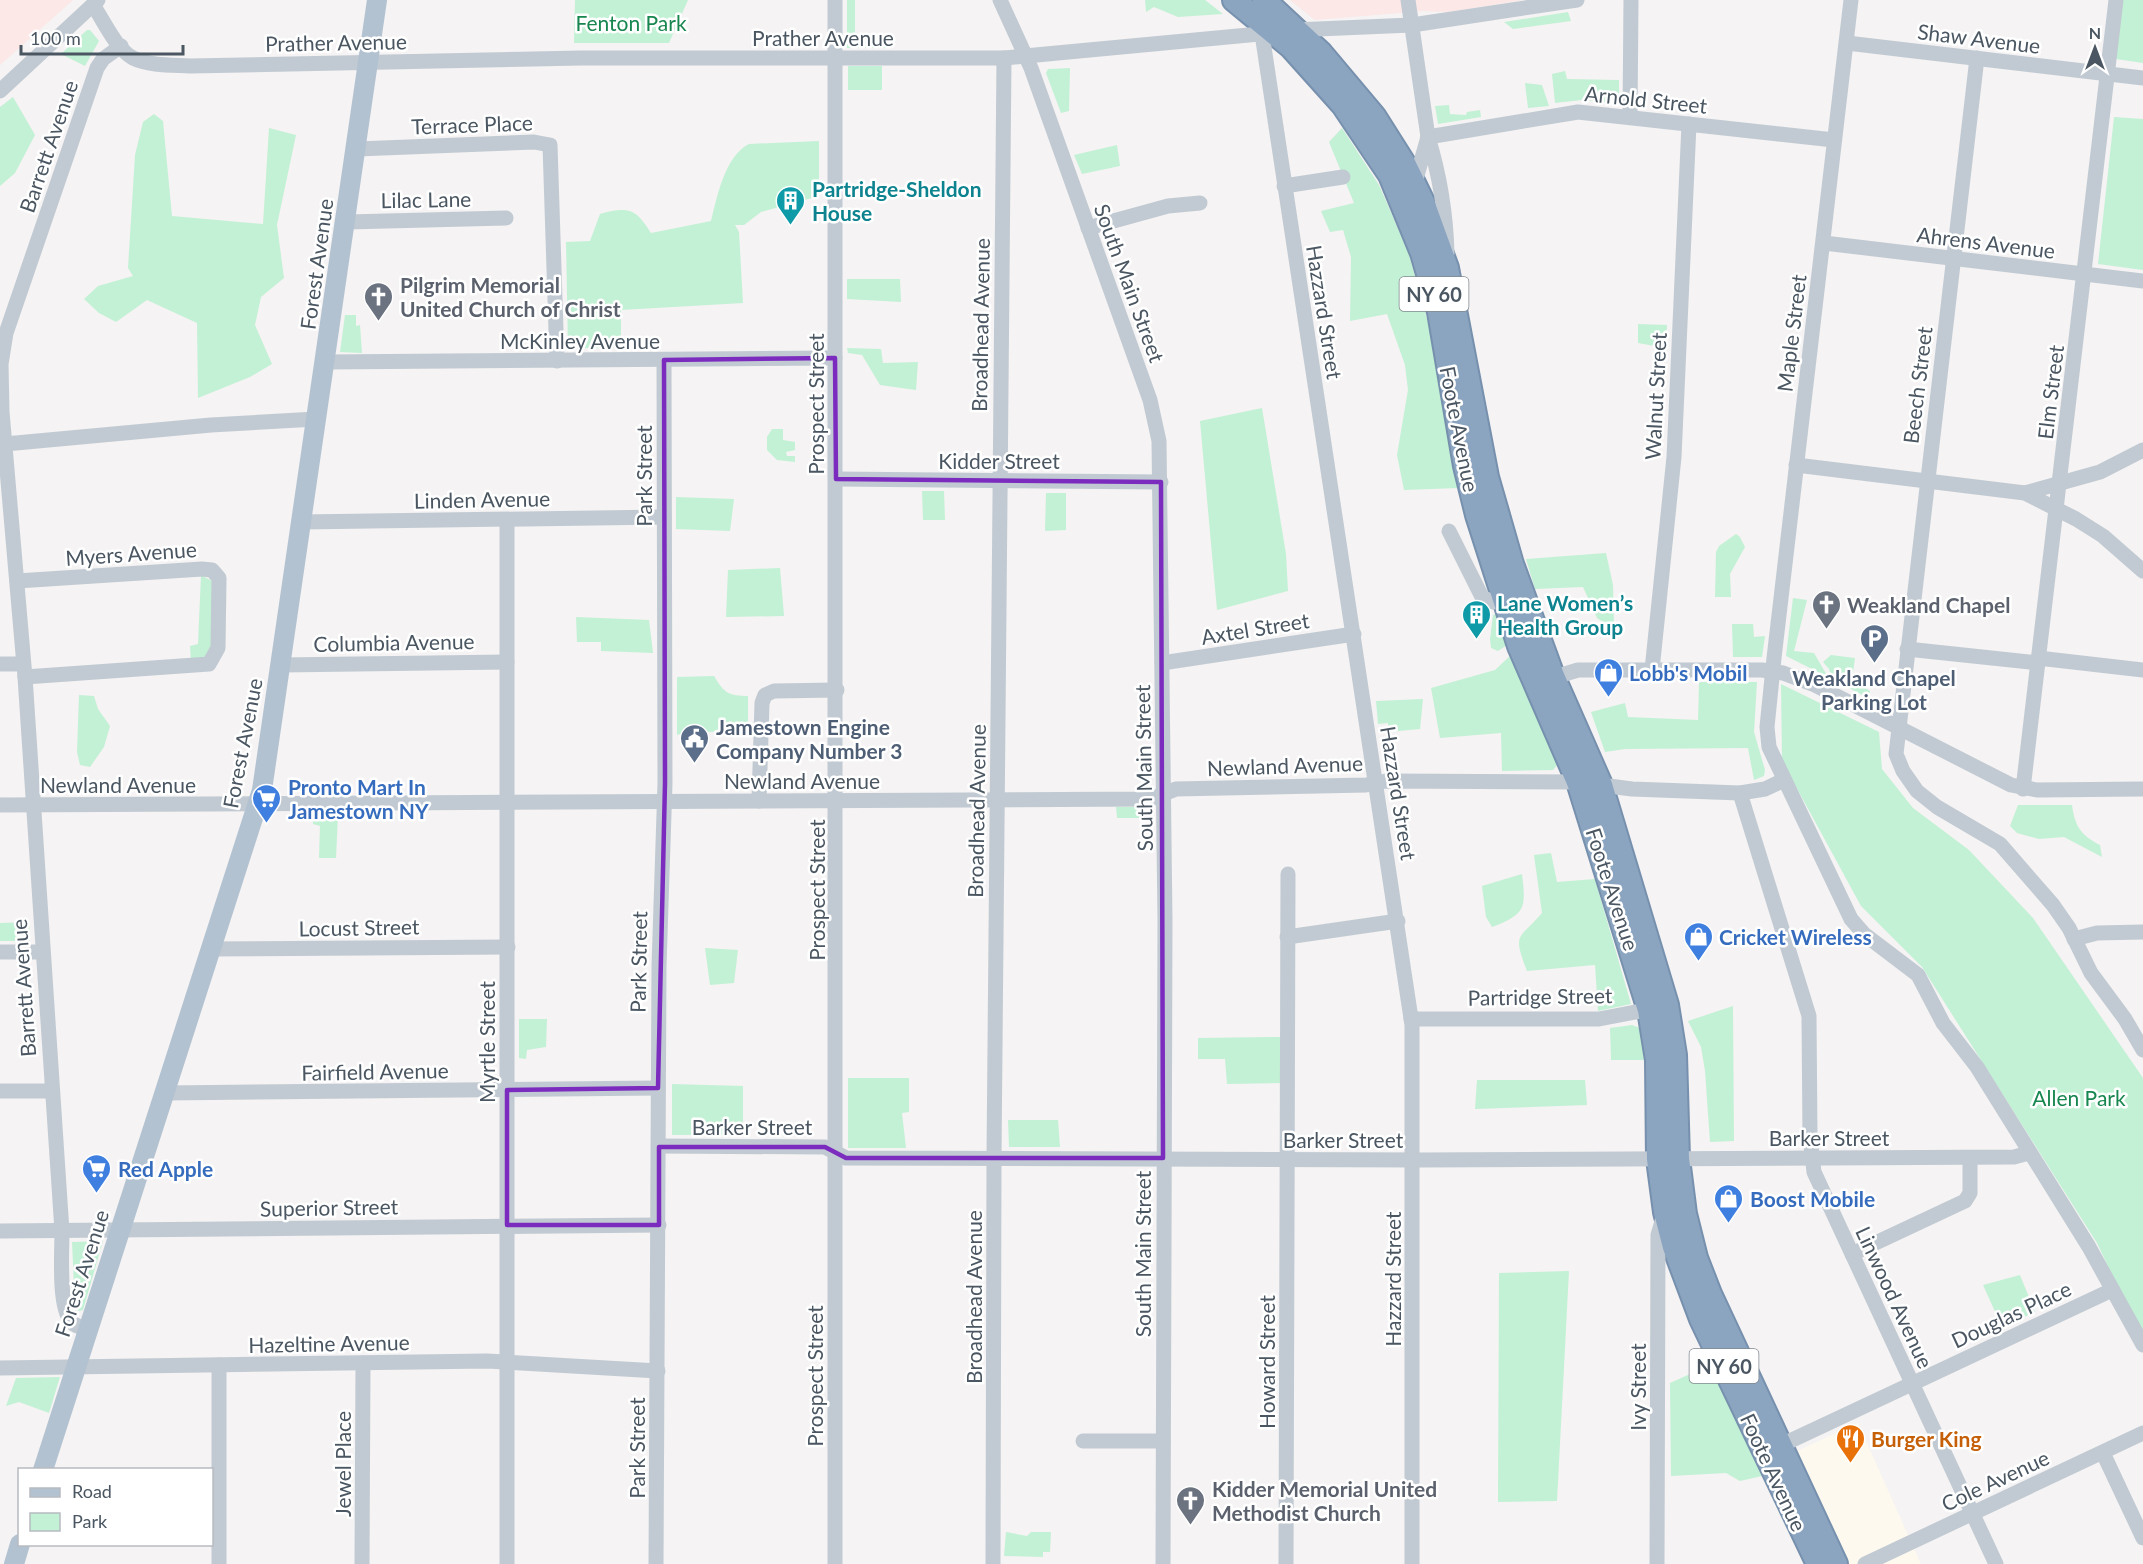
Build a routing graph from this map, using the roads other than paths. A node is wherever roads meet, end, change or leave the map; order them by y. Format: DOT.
graph roads {
  1 [pos="377,0"];
  2 [pos="835,0"];
  3 [pos="1000,0"];
  4 [pos="1234,0"];
  5 [pos="1264,0"];
  6 [pos="1408,0"];
  7 [pos="1577,0"];
  8 [pos="1630,0"];
  9 [pos="1851,0"];
  10 [pos="2116,0"];
  11 [pos="95,2"];
  12 [pos="1412,24"];
  13 [pos="1297,30"];
  14 [pos="1268,33"];
  15 [pos="1846,43"];
  16 [pos="121,46"];
  17 [pos="1026,57"];
  18 [pos="835,58"];
  19 [pos="1004,58"];
  20 [pos="1977,58"];
  21 [pos="369,63"];
  22 [pos="2108,74"];
  23 [pos="2143,78"];
  24 [pos="0,91"];
  25 [pos="1630,117"];
  26 [pos="1689,124"];
  27 [pos="1428,137"];
  28 [pos="1829,140"];
  29 [pos="357,149"];
  30 [pos="1343,177"];
  31 [pos="1414,184"];
  32 [pos="1284,186"];
  33 [pos="1200,203"];
  34 [pos="1405,208"];
  35 [pos="506,218"];
  36 [pos="346,222"];
  37 [pos="1088,228"];
  38 [pos="1824,243"];
  39 [pos="1953,259"];
  40 [pos="1447,268"];
  41 [pos="2085,274"];
  42 [pos="2143,281"];
  43 [pos="3,335"];
  44 [pos="835,358"];
  45 [pos="664,360"];
  46 [pos="557,361"];
  47 [pos="326,362"];
  48 [pos="316,419"];
  49 [pos="5,444"];
  50 [pos="2143,450"];
  51 [pos="1796,465"];
  52 [pos="836,479"];
  53 [pos="1927,480"];
  54 [pos="999,481"];
  55 [pos="1161,482"];
  56 [pos="2060,483"];
  57 [pos="2025,493"];
  58 [pos="5,494"];
  59 [pos="2056,507"];
  60 [pos="664,517"];
  61 [pos="507,520"];
  62 [pos="301,522"];
  63 [pos="1449,531"];
  64 [pos="2143,571"];
  65 [pos="18,581"];
  66 [pos="1512,596"];
  67 [pos="1353,634"];
  68 [pos="1907,649"];
  69 [pos="2038,660"];
  70 [pos="507,662"];
  71 [pos="1162,663"];
  72 [pos="0,664"];
  73 [pos="281,665"];
  74 [pos="24,670"];
  75 [pos="1652,670"];
  76 [pos="2143,670"];
  77 [pos="1772,672"];
  78 [pos="1545,681"];
  79 [pos="837,690"];
  80 [pos="1898,727"];
  81 [pos="1784,780"];
  82 [pos="1578,782"];
  83 [pos="1376,783"];
  84 [pos="1601,785"];
  85 [pos="2023,789"];
  86 [pos="2143,789"];
  87 [pos="1164,793"];
  88 [pos="1740,793"];
  89 [pos="997,798"];
  90 [pos="664,801"];
  91 [pos="759,801"];
  92 [pos="837,801"];
  93 [pos="508,803"];
  94 [pos="0,805"];
  95 [pos="33,805"];
  96 [pos="257,805"];
  97 [pos="1288,874"];
  98 [pos="1398,921"];
  99 [pos="2143,932"];
  100 [pos="1287,937"];
  101 [pos="2074,939"];
  102 [pos="508,946"];
  103 [pos="210,949"];
  104 [pos="0,952"];
  105 [pos="42,952"];
  106 [pos="1658,1008"];
  107 [pos="1412,1019"];
  108 [pos="2143,1050"];
  109 [pos="658,1088"];
  110 [pos="507,1090"];
  111 [pos="0,1091"];
  112 [pos="52,1091"];
  113 [pos="165,1093"];
  114 [pos="659,1146"];
  115 [pos="836,1152"];
  116 [pos="2029,1153"];
  117 [pos="994,1157"];
  118 [pos="1163,1158"];
  119 [pos="1970,1158"];
  120 [pos="1668,1159"];
  121 [pos="1812,1159"];
  122 [pos="1287,1160"];
  123 [pos="1412,1160"];
  124 [pos="1665,1212"];
  125 [pos="507,1225"];
  126 [pos="659,1225"];
  127 [pos="0,1231"];
  128 [pos="62,1231"];
  129 [pos="120,1231"];
  130 [pos="1852,1254"];
  131 [pos="2112,1290"];
  132 [pos="88,1329"];
  133 [pos="2143,1346"];
  134 [pos="507,1362"];
  135 [pos="363,1363"];
  136 [pos="219,1365"];
  137 [pos="75,1367"];
  138 [pos="0,1368"];
  139 [pos="658,1371"];
  140 [pos="1912,1383"];
  141 [pos="2143,1433"];
  142 [pos="1083,1441"];
  143 [pos="1163,1441"];
  144 [pos="1773,1449"];
  145 [pos="2103,1453"];
  146 [pos="44,1468"];
  147 [pos="1972,1514"];
  148 [pos="2143,1538"];
  149 [pos="20,1546"];
  150 [pos="14,1564"];
  151 [pos="219,1564"];
  152 [pos="362,1564"];
  153 [pos="507,1564"];
  154 [pos="656,1564"];
  155 [pos="835,1564"];
  156 [pos="993,1564"];
  157 [pos="1163,1564"];
  158 [pos="1286,1564"];
  159 [pos="1412,1564"];
  160 [pos="1657,1564"];
  161 [pos="1818,1564"];
  162 [pos="1836,1564"];
  163 [pos="1865,1564"];
  164 [pos="1996,1564"];
  1 -- 21 [label="main road, Forest Avenue"];
  2 -- 18 [label="street, Prospect Street"];
  3 -- 17 [label="street, South Main Street"];
  4 -- 14 [label="highway, Foote Avenue / NY 60"];
  5 -- 13 [label="highway, Foote Avenue / NY 60"];
  6 -- 12 [label="street, Foote Avenue"];
  7 -- 12 [label="street, Prather Avenue"];
  8 -- 25 [label="street"];
  9 -- 15 [label="street, Maple Street"];
  10 -- 22 [label="street, Elm Street"];
  11 -- 16 [label="street, Prather Avenue"];
  11 -- 24 [label="street"];
  12 -- 13 [label="street, Prather Avenue"];
  12 -- 27 [label="street, Foote Avenue"];
  13 -- 14 [label="street, Prather Avenue"];
  13 -- 31 [label="highway, Foote Avenue / NY 60"];
  14 -- 17 [label="street, Prather Avenue"];
  14 -- 32 [label="street, Hazzard Street"];
  14 -- 34 [label="highway, Foote Avenue / NY 60"];
  15 -- 20 [label="street, Shaw Avenue"];
  15 -- 28 [label="street, Maple Street"];
  16 -- 21 [label="street, Prather Avenue"];
  16 -- 43 [label="street, Barrett Avenue"];
  17 -- 19 [label="street, Prather Avenue"];
  17 -- 37 [label="street, South Main Street"];
  18 -- 19 [label="street, Prather Avenue"];
  18 -- 21 [label="street, Prather Avenue"];
  18 -- 44 [label="street, Prospect Street"];
  19 -- 54 [label="street, Broadhead Avenue"];
  20 -- 22 [label="street, Shaw Avenue"];
  20 -- 39 [label="street, Beech Street"];
  21 -- 29 [label="main road, Forest Avenue"];
  22 -- 23 [label="street, Shaw Avenue"];
  22 -- 41 [label="street, Elm Street"];
  25 -- 26 [label="street, Arnold Street"];
  25 -- 27 [label="street, Arnold Street"];
  26 -- 28 [label="street, Arnold Street"];
  26 -- 75 [label="street, Walnut Street"];
  27 -- 31 [label="street, Foote Avenue"];
  27 -- 40 [label="street, Foote Avenue"];
  28 -- 38 [label="street, Maple Street"];
  29 -- 36 [label="main road, Forest Avenue"];
  29 -- 46 [label="street, Terrace Place"];
  30 -- 32 [label="street"];
  31 -- 34 [label="street, Foote Avenue"];
  31 -- 40 [label="highway, Foote Avenue / NY 60"];
  32 -- 67 [label="street, Hazzard Street"];
  33 -- 37 [label="street"];
  34 -- 66 [label="highway, Foote Avenue / NY 60"];
  35 -- 36 [label="street, Lilac Lane"];
  36 -- 47 [label="main road, Forest Avenue"];
  37 -- 55 [label="street, South Main Street"];
  38 -- 39 [label="street, Ahrens Avenue"];
  38 -- 51 [label="street, Maple Street"];
  39 -- 41 [label="street, Ahrens Avenue"];
  39 -- 53 [label="street, Beech Street"];
  40 -- 66 [label="highway, Foote Avenue / NY 60"];
  41 -- 42 [label="street, Ahrens Avenue"];
  41 -- 56 [label="street, Elm Street"];
  43 -- 49 [label="street, Barrett Avenue"];
  44 -- 45 [label="street, McKinley Avenue"];
  44 -- 52 [label="street, Prospect Street"];
  45 -- 46 [label="street, McKinley Avenue"];
  45 -- 60 [label="street, Park Street"];
  46 -- 47 [label="street, McKinley Avenue"];
  47 -- 48 [label="main road, Forest Avenue"];
  48 -- 49 [label="street"];
  48 -- 62 [label="main road, Forest Avenue"];
  49 -- 58 [label="street, Barrett Avenue"];
  50 -- 56 [label="street"];
  51 -- 53 [label="street"];
  51 -- 77 [label="street, Maple Street"];
  52 -- 54 [label="street, Kidder Street"];
  52 -- 79 [label="street, Prospect Street"];
  53 -- 57 [label="street"];
  53 -- 68 [label="street, Beech Street"];
  54 -- 55 [label="street, Kidder Street"];
  54 -- 89 [label="street, Broadhead Avenue"];
  55 -- 71 [label="street, South Main Street"];
  56 -- 57 [label="street"];
  56 -- 59 [label="street, Elm Street"];
  57 -- 59 [label="street"];
  58 -- 65 [label="street, Barrett Avenue"];
  59 -- 64 [label="street"];
  59 -- 69 [label="street, Elm Street"];
  60 -- 61 [label="street, Linden Avenue"];
  60 -- 90 [label="street, Park Street"];
  61 -- 62 [label="street, Linden Avenue"];
  61 -- 70 [label="street, Myrtle Street"];
  62 -- 73 [label="main road, Forest Avenue"];
  63 -- 66 [label="street"];
  65 -- 74 [label="street, Barrett Avenue"];
  65 -- 74 [label="street, Myers Avenue"];
  66 -- 78 [label="highway, Foote Avenue / NY 60"];
  67 -- 71 [label="street, Axtel Street"];
  67 -- 83 [label="street, Hazzard Street"];
  68 -- 69 [label="street"];
  68 -- 80 [label="street, Beech Street"];
  69 -- 76 [label="street"];
  69 -- 85 [label="street, Elm Street"];
  70 -- 73 [label="street, Columbia Avenue"];
  70 -- 93 [label="street, Myrtle Street"];
  71 -- 87 [label="street, South Main Street"];
  72 -- 74 [label="street"];
  73 -- 96 [label="main road, Forest Avenue"];
  74 -- 95 [label="street, Barrett Avenue"];
  75 -- 77 [label="street"];
  75 -- 78 [label="street"];
  77 -- 80 [label="street"];
  77 -- 81 [label="street, Maple Street"];
  78 -- 82 [label="highway, Foote Avenue / NY 60"];
  78 -- 84 [label="highway, Foote Avenue / NY 60"];
  79 -- 91 [label="street"];
  79 -- 92 [label="street, Prospect Street"];
  80 -- 85 [label="street"];
  80 -- 101 [label="street, Beech Street"];
  81 -- 88 [label="street, Newland Avenue"];
  81 -- 116 [label="street, Maple Street"];
  82 -- 83 [label="street, Newland Avenue"];
  82 -- 84 [label="street, Newland Avenue"];
  82 -- 106 [label="highway, Foote Avenue / NY 60"];
  83 -- 87 [label="street, Newland Avenue"];
  83 -- 98 [label="street, Hazzard Street"];
  84 -- 88 [label="street, Newland Avenue"];
  84 -- 106 [label="highway, Foote Avenue / NY 60"];
  85 -- 86 [label="street"];
  87 -- 89 [label="street, Newland Avenue"];
  87 -- 118 [label="street, South Main Street"];
  88 -- 121 [label="street, Linwood Avenue"];
  89 -- 92 [label="street, Newland Avenue"];
  89 -- 117 [label="street, Broadhead Avenue"];
  90 -- 91 [label="street, Newland Avenue"];
  90 -- 93 [label="street, Newland Avenue"];
  90 -- 109 [label="street, Park Street"];
  91 -- 92 [label="street, Newland Avenue"];
  92 -- 115 [label="street, Prospect Street"];
  93 -- 96 [label="street, Newland Avenue"];
  93 -- 102 [label="street, Myrtle Street"];
  94 -- 95 [label="street, Newland Avenue"];
  95 -- 96 [label="street, Newland Avenue"];
  95 -- 105 [label="street, Barrett Avenue"];
  96 -- 103 [label="main road, Forest Avenue"];
  97 -- 100 [label="street, Howard Street"];
  98 -- 100 [label="street"];
  98 -- 107 [label="street, Hazzard Street"];
  99 -- 101 [label="street"];
  100 -- 122 [label="street, Howard Street"];
  101 -- 108 [label="street, Beech Street"];
  102 -- 103 [label="street, Locust Street"];
  102 -- 110 [label="street, Myrtle Street"];
  103 -- 113 [label="main road, Forest Avenue"];
  104 -- 105 [label="street"];
  105 -- 112 [label="street, Barrett Avenue"];
  106 -- 107 [label="street, Partridge Street"];
  106 -- 120 [label="highway, Foote Avenue / NY 60"];
  107 -- 123 [label="street, Hazzard Street"];
  109 -- 110 [label="street, Fairfield Avenue"];
  109 -- 114 [label="street, Park Street"];
  110 -- 113 [label="street, Fairfield Avenue"];
  110 -- 125 [label="street, Myrtle Street"];
  111 -- 112 [label="street"];
  112 -- 128 [label="street, Barrett Avenue"];
  113 -- 129 [label="main road, Forest Avenue"];
  114 -- 115 [label="street, Barker Street"];
  114 -- 126 [label="street, Park Street"];
  115 -- 117 [label="street, Barker Street"];
  115 -- 155 [label="street, Prospect Street"];
  116 -- 119 [label="street, Barker Street"];
  116 -- 131 [label="street, Maple Street"];
  117 -- 118 [label="street, Barker Street"];
  117 -- 156 [label="street, Broadhead Avenue"];
  118 -- 122 [label="street, Barker Street"];
  118 -- 143 [label="street, South Main Street"];
  119 -- 121 [label="street, Barker Street"];
  119 -- 130 [label="street"];
  120 -- 121 [label="street, Barker Street"];
  120 -- 123 [label="street, Barker Street"];
  120 -- 124 [label="highway, Foote Avenue / NY 60"];
  120 -- 144 [label="highway, Foote Avenue / NY 60"];
  121 -- 130 [label="street, Linwood Avenue"];
  122 -- 123 [label="street, Barker Street"];
  122 -- 158 [label="street, Howard Street"];
  123 -- 159 [label="street, Hazzard Street"];
  124 -- 144 [label="highway, Foote Avenue / NY 60"];
  124 -- 160 [label="street, Ivy Street"];
  125 -- 126 [label="street, Superior Street"];
  125 -- 129 [label="street, Superior Street"];
  125 -- 134 [label="street, Myrtle Street"];
  126 -- 139 [label="street, Park Street"];
  127 -- 128 [label="street, Superior Street"];
  128 -- 129 [label="street, Superior Street"];
  128 -- 132 [label="street, Barrett Avenue"];
  129 -- 132 [label="main road, Forest Avenue"];
  130 -- 140 [label="street, Linwood Avenue"];
  131 -- 133 [label="street, Maple Street"];
  131 -- 140 [label="street, Douglas Place"];
  132 -- 137 [label="main road, Forest Avenue"];
  134 -- 135 [label="street, Hazeltine Avenue"];
  134 -- 139 [label="street, Hazeltine Avenue"];
  134 -- 153 [label="street, Myrtle Street"];
  135 -- 136 [label="street, Hazeltine Avenue"];
  135 -- 152 [label="street, Jewel Place"];
  136 -- 137 [label="street, Hazeltine Avenue"];
  136 -- 151 [label="street"];
  137 -- 138 [label="street, Hazeltine Avenue"];
  137 -- 146 [label="main road, Forest Avenue"];
  139 -- 154 [label="street, Park Street"];
  140 -- 144 [label="street, Douglas Place"];
  140 -- 147 [label="street, Linwood Avenue"];
  141 -- 145 [label="street, Cole Avenue"];
  142 -- 143 [label="street"];
  143 -- 157 [label="street, South Main Street"];
  144 -- 161 [label="highway, Foote Avenue / NY 60"];
  144 -- 162 [label="highway, Foote Avenue / NY 60"];
  145 -- 147 [label="street, Cole Avenue"];
  145 -- 148 [label="street"];
  147 -- 163 [label="street, Cole Avenue"];
  147 -- 164 [label="street, Linwood Avenue"];
  149 -- 150 [label="main road"];
}
